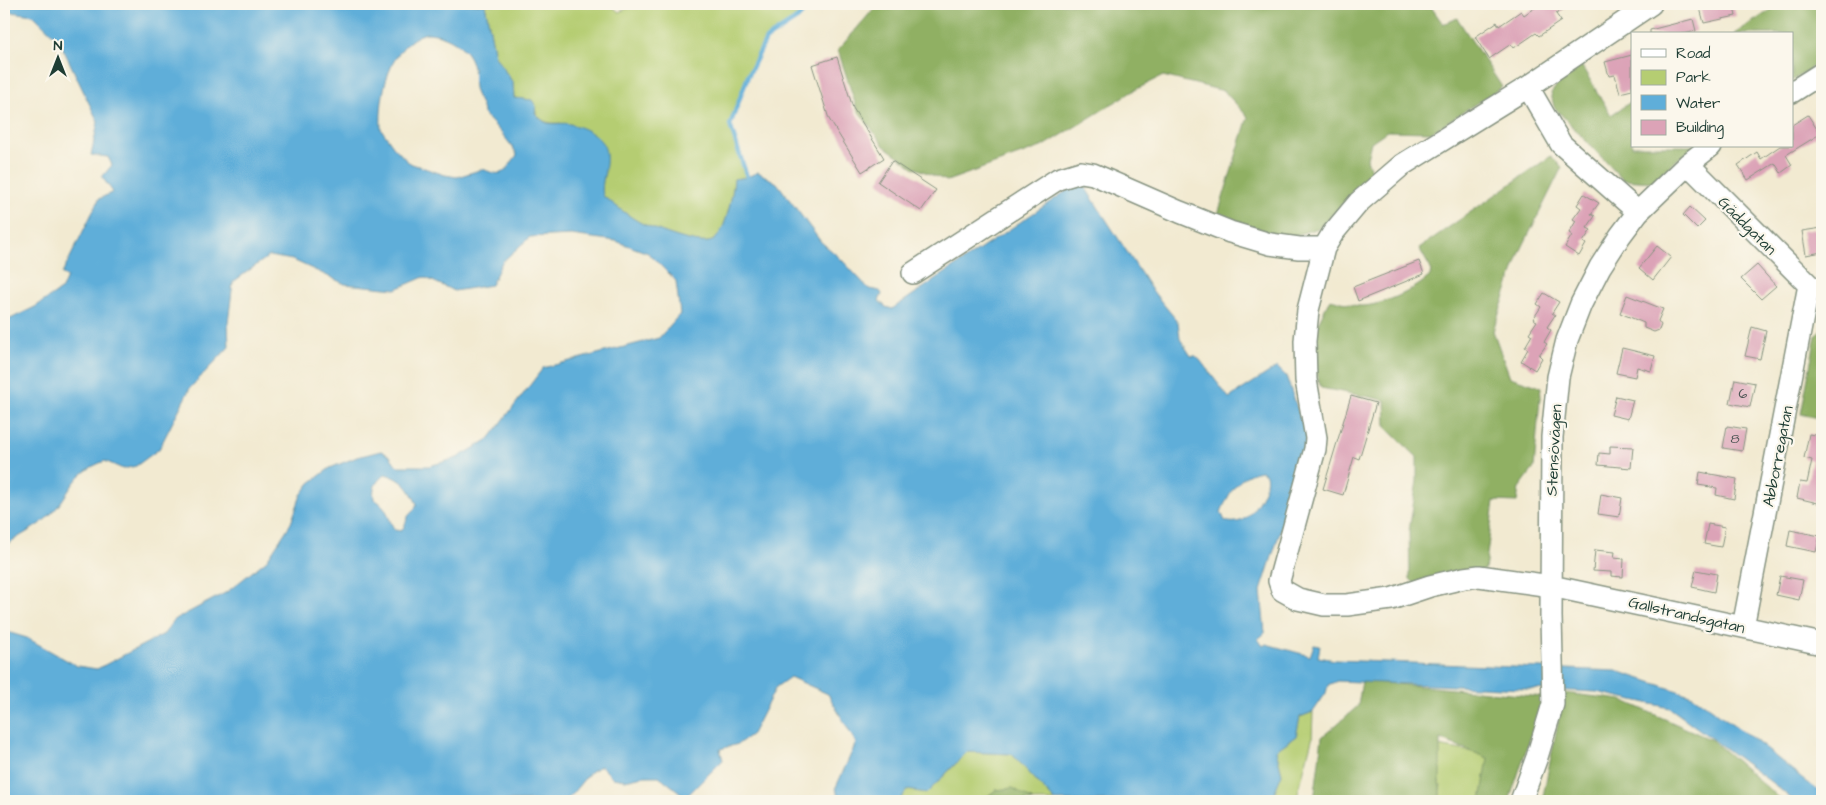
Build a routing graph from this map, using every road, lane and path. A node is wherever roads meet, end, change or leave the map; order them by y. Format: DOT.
graph roads {
  1 [pos="1651,4"];
  2 [pos="1822,72"];
  3 [pos="1528,87"];
  4 [pos="1794,91"];
  5 [pos="1708,148"];
  6 [pos="1688,164"];
  7 [pos="1638,212"];
  8 [pos="1324,248"];
  9 [pos="913,273"];
  10 [pos="1816,284"];
  11 [pos="1551,586"];
  12 [pos="1744,627"];
  13 [pos="1822,644"];
  14 [pos="1521,801"];
  1 -- 3 [label="street, Gallstrandsgatan"];
  2 -- 4 [label="street"];
  3 -- 7 [label="street"];
  3 -- 8 [label="street, Gallstrandsgatan"];
  5 -- 6 [label="street, Stensövägen"];
  6 -- 7 [label="street, Stensövägen"];
  6 -- 10 [label="street, Gäddgatan"];
  7 -- 11 [label="street, Stensövägen"];
  8 -- 9 [label="street"];
  8 -- 11 [label="street, Gallstrandsgatan"];
  10 -- 12 [label="street, Abborregatan"];
  11 -- 12 [label="street, Gallstrandsgatan"];
  11 -- 14 [label="street, Stensövägen"];
  12 -- 13 [label="street, Gallstrandsgatan"];
}
